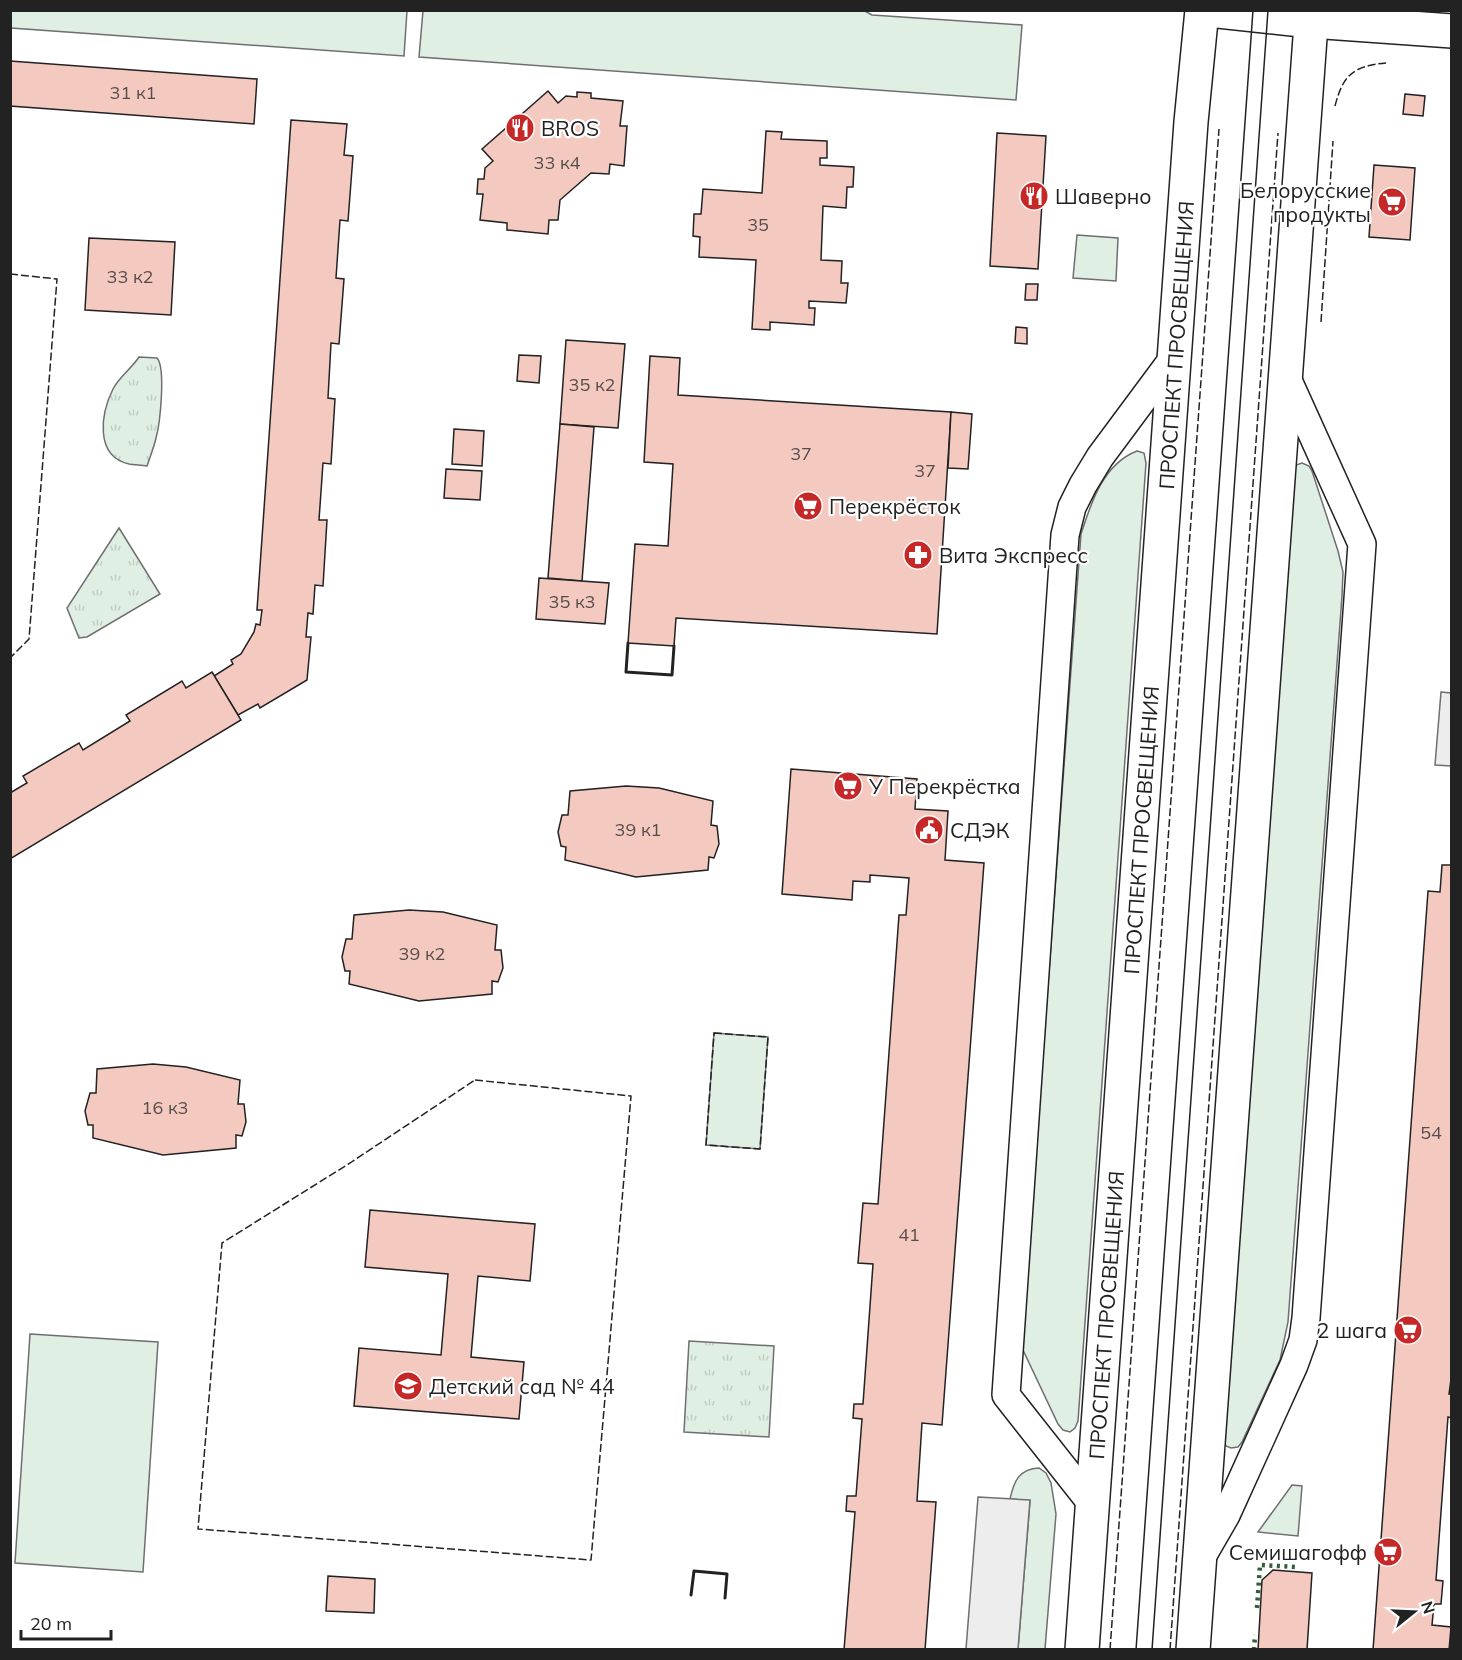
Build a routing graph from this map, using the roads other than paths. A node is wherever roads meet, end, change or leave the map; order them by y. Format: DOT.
graph roads {
  1 [pos="1202,10"];
  2 [pos="1209,10"];
  3 [pos="1311,16"];
  4 [pos="1452,31"];
  5 [pos="1175,356"];
  6 [pos="1286,376"];
  7 [pos="1092,1504"];
  8 [pos="1199,1561"];
  9 [pos="1082,1650"];
  10 [pos="1193,1650"];
  1 -- 5 [label="main road, ПРОСПЕКТ ПРОСВЕЩЕНИЯ"];
  2 -- 3 [label="main road"];
  3 -- 4 [label="main road"];
  3 -- 6 [label="main road"];
  5 -- 7 [label="main road, ПРОСПЕКТ ПРОСВЕЩЕНИЯ"];
  5 -- 7 [label="street"];
  6 -- 8 [label="main road"];
  6 -- 8 [label="street"];
  7 -- 9 [label="main road, ПРОСПЕКТ ПРОСВЕЩЕНИЯ"];
  8 -- 10 [label="main road"];
}
